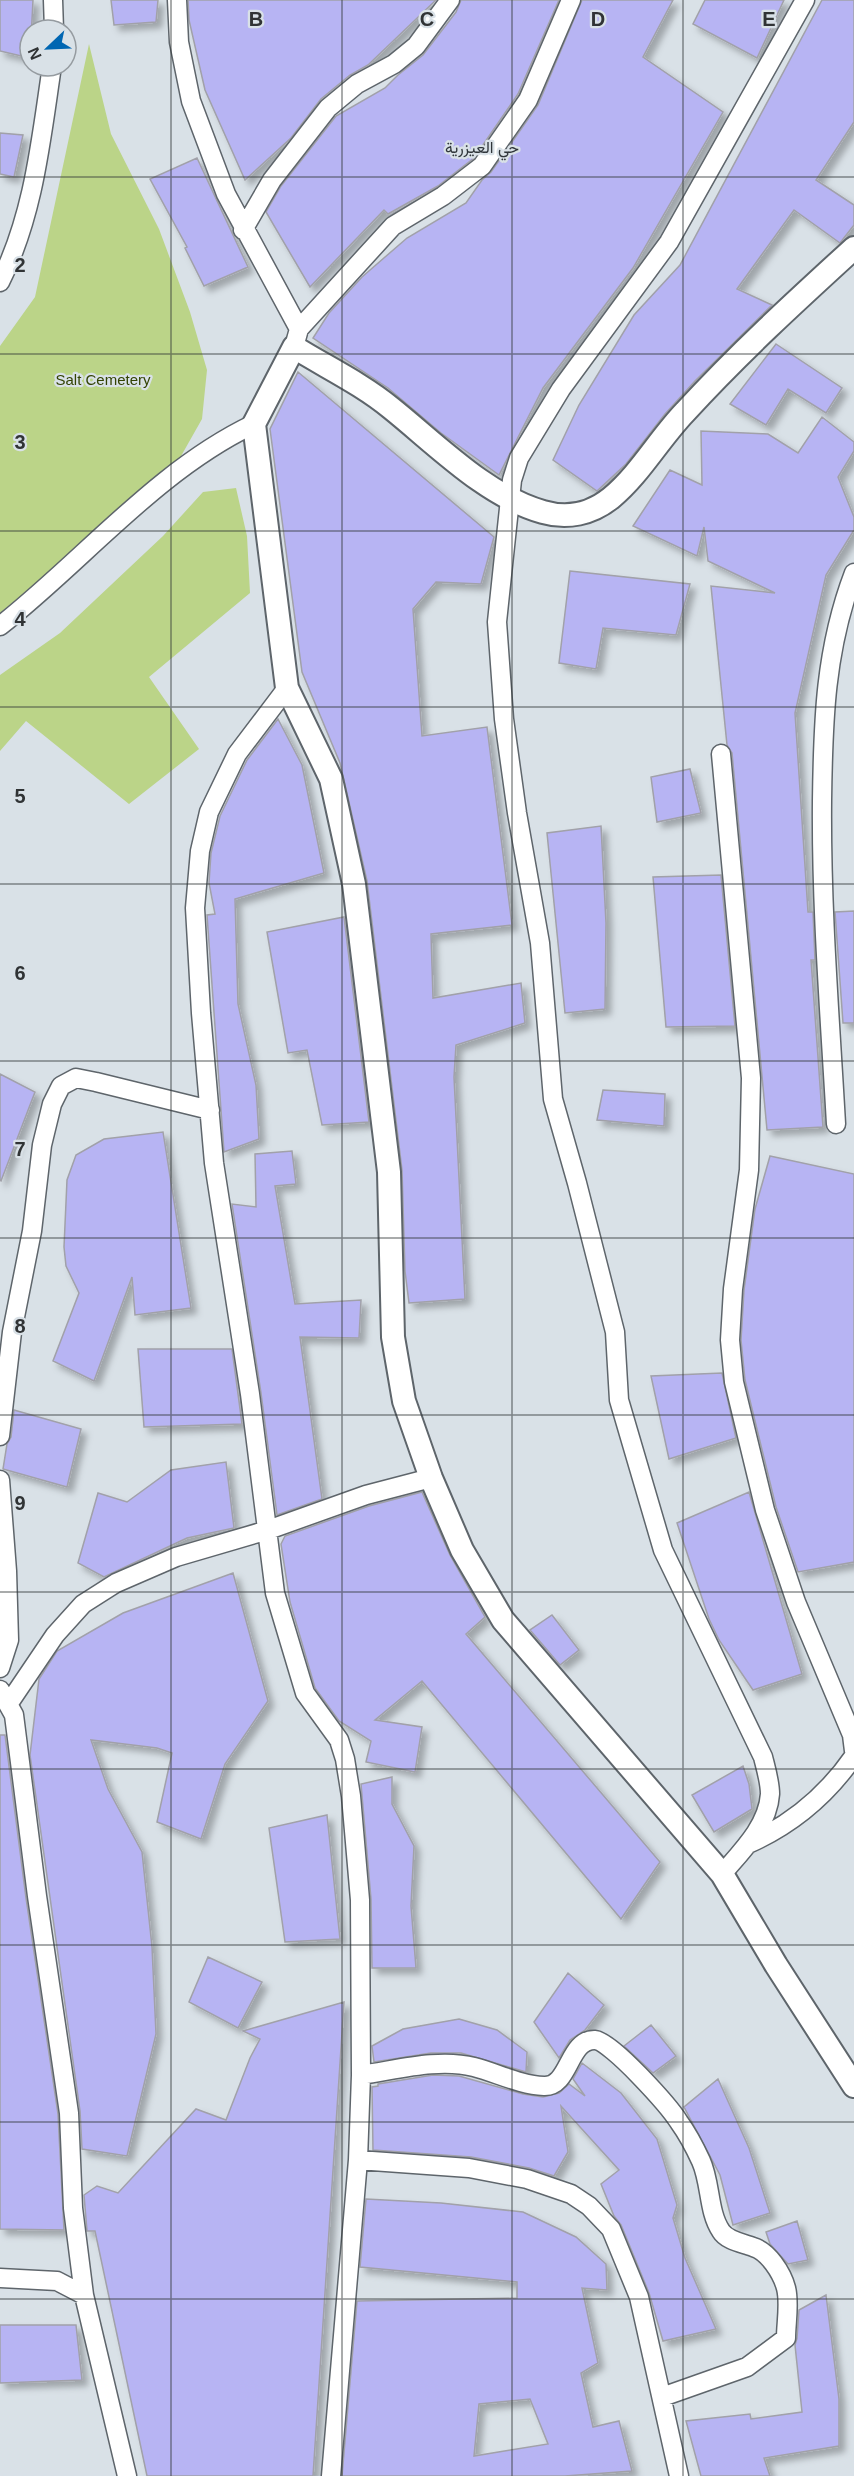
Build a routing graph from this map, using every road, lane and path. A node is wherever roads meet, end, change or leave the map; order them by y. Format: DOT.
graph roads {
  1 [pos="53,0"];
  2 [pos="177,0"];
  3 [pos="450,0"];
  4 [pos="571,0"];
  5 [pos="805,0"];
  6 [pos="54,18"];
  7 [pos="50,78"];
  8 [pos="243,230"];
  9 [pos="854,248"];
  10 [pos="0,282"];
  11 [pos="296,338"];
  12 [pos="254,424"];
  13 [pos="510,499"];
  14 [pos="854,573"];
  15 [pos="0,626"];
  16 [pos="287,688"];
  17 [pos="721,754"];
  18 [pos="210,1110"];
  19 [pos="836,1124"];
  20 [pos="0,1436"];
  21 [pos="431,1478"];
  22 [pos="0,1480"];
  23 [pos="268,1530"];
  24 [pos="0,1668"];
  25 [pos="4,1697"];
  26 [pos="854,1751"];
  27 [pos="854,1756"];
  28 [pos="748,1844"];
  29 [pos="722,1874"];
  30 [pos="361,2075"];
  31 [pos="854,2086"];
  32 [pos="358,2160"];
  33 [pos="0,2278"];
  34 [pos="84,2295"];
  35 [pos="662,2397"];
  36 [pos="128,2476"];
  37 [pos="331,2476"];
  38 [pos="679,2476"];
  1 -- 6 [label="street"];
  2 -- 8 [label="street"];
  3 -- 8 [label="street"];
  4 -- 11 [label="street"];
  5 -- 13 [label="street"];
  7 -- 10 [label="street"];
  8 -- 11 [label="street"];
  9 -- 13 [label="street"];
  11 -- 12 [label="street"];
  11 -- 13 [label="street"];
  12 -- 15 [label="street"];
  12 -- 16 [label="street"];
  13 -- 28 [label="street"];
  14 -- 19 [label="street"];
  16 -- 18 [label="street"];
  16 -- 21 [label="street"];
  17 -- 26 [label="street"];
  18 -- 20 [label="street"];
  18 -- 23 [label="street"];
  21 -- 23 [label="street"];
  21 -- 29 [label="street"];
  22 -- 24 [label="street"];
  23 -- 25 [label="street"];
  23 -- 30 [label="street"];
  25 -- 34 [label="street"];
  27 -- 28 [label="street"];
  28 -- 29 [label="street"];
  29 -- 31 [label="street"];
  30 -- 32 [label="street"];
  30 -- 35 [label="street"];
  32 -- 35 [label="street"];
  32 -- 37 [label="street"];
  33 -- 34 [label="street"];
  34 -- 36 [label="street"];
  35 -- 38 [label="street"];
}
